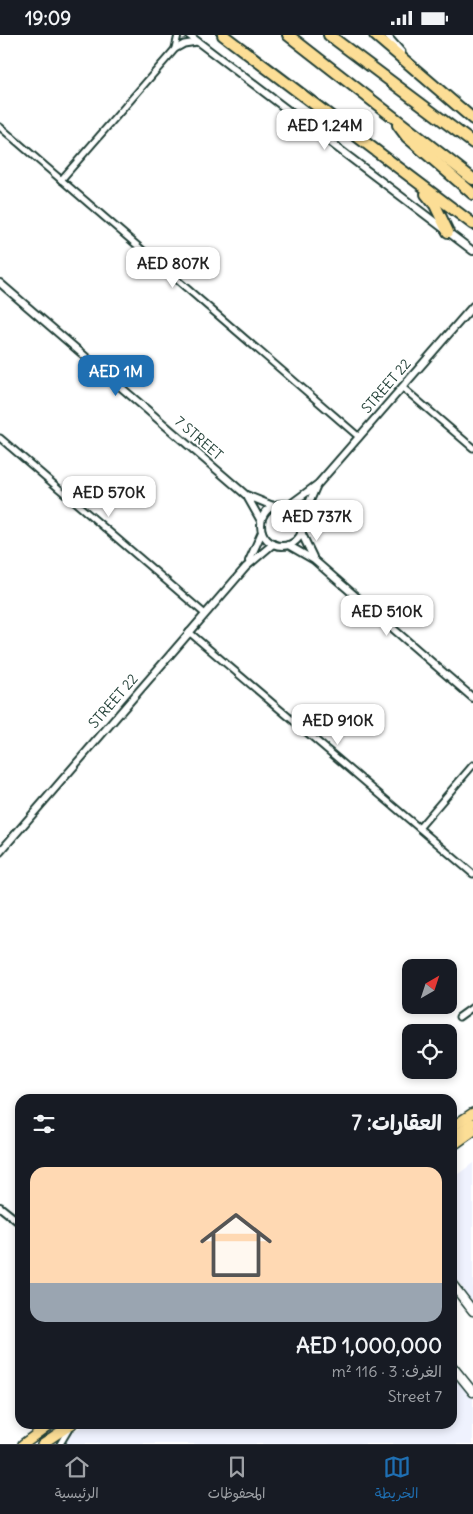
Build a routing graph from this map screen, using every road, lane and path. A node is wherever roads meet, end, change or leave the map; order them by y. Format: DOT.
graph roads {
  1 [pos="178,35"];
  2 [pos="189,35"];
  3 [pos="224,35"];
  4 [pos="288,35"];
  5 [pos="329,35"];
  6 [pos="375,35"];
  7 [pos="387,35"];
  8 [pos="197,42"];
  9 [pos="175,49"];
  10 [pos="432,83"];
  11 [pos="394,118"];
  12 [pos="473,119"];
  13 [pos="0,127"];
  14 [pos="473,143"];
  15 [pos="396,167"];
  16 [pos="473,179"];
  17 [pos="61,180"];
  18 [pos="473,194"];
  19 [pos="473,224"];
  20 [pos="448,232"];
  21 [pos="473,251"];
  22 [pos="0,283"];
  23 [pos="473,306"];
  24 [pos="402,387"];
  25 [pos="359,437"];
  26 [pos="0,438"];
  27 [pos="473,448"];
  28 [pos="318,484"];
  29 [pos="246,495"];
  30 [pos="288,506"];
  31 [pos="273,507"];
  32 [pos="302,519"];
  33 [pos="261,521"];
  34 [pos="302,532"];
  35 [pos="262,533"];
  36 [pos="274,545"];
  37 [pos="288,545"];
  38 [pos="314,560"];
  39 [pos="246,567"];
  40 [pos="205,614"];
  41 [pos="189,632"];
  42 [pos="473,698"];
  43 [pos="473,765"];
  44 [pos="419,828"];
  45 [pos="0,852"];
  46 [pos="473,874"];
  47 [pos="473,1007"];
  48 [pos="459,1017"];
  49 [pos="473,1113"];
  50 [pos="473,1123"];
  51 [pos="457,1124"];
  52 [pos="473,1131"];
  53 [pos="457,1134"];
  54 [pos="457,1142"];
  55 [pos="0,1207"];
  56 [pos="15,1219"];
  57 [pos="457,1290"];
  58 [pos="473,1311"];
  59 [pos="457,1372"];
  60 [pos="473,1392"];
  61 [pos="43,1429"];
  62 [pos="64,1429"];
  63 [pos="69,1429"];
  64 [pos="22,1444"];
  65 [pos="42,1444"];
  66 [pos="60,1444"];
  1 -- 9 [label="street"];
  2 -- 8 [label="street"];
  3 -- 15 [label="highway"];
  4 -- 11 [label="highway"];
  5 -- 14 [label="highway"];
  6 -- 10 [label="highway"];
  7 -- 10 [label="street"];
  8 -- 9 [label="street"];
  8 -- 20 [label="street"];
  9 -- 17 [label="street"];
  10 -- 12 [label="highway"];
  11 -- 16 [label="highway"];
  11 -- 18 [label="highway"];
  13 -- 17 [label="street"];
  15 -- 19 [label="highway"];
  15 -- 20 [label="highway"];
  17 -- 25 [label="street"];
  20 -- 21 [label="street"];
  22 -- 29 [label="street, 7 STREET"];
  23 -- 24 [label="street, STREET 22"];
  24 -- 25 [label="street, STREET 22"];
  24 -- 27 [label="street"];
  25 -- 28 [label="street, STREET 22"];
  26 -- 40 [label="street"];
  28 -- 30 [label="street, STREET 22"];
  28 -- 32 [label="street, STREET 22"];
  29 -- 31 [label="street, 7 STREET"];
  29 -- 33 [label="street, 7 STREET"];
  30 -- 31 [label="street"];
  30 -- 32 [label="street"];
  31 -- 33 [label="street"];
  32 -- 34 [label="street"];
  33 -- 35 [label="street"];
  34 -- 37 [label="street"];
  34 -- 38 [label="street"];
  35 -- 36 [label="street"];
  35 -- 39 [label="street, STREET 22"];
  36 -- 37 [label="street"];
  36 -- 39 [label="street, STREET 22"];
  37 -- 38 [label="street"];
  38 -- 42 [label="street"];
  39 -- 40 [label="street, STREET 22"];
  40 -- 41 [label="street, STREET 22"];
  41 -- 44 [label="street"];
  41 -- 45 [label="street, STREET 22"];
  43 -- 44 [label="street"];
  44 -- 46 [label="street"];
  47 -- 48 [label="street"];
  49 -- 51 [label="main road"];
  50 -- 53 [label="main road"];
  52 -- 54 [label="main road"];
  55 -- 56 [label="street"];
  57 -- 58 [label="main road"];
  59 -- 60 [label="main road"];
  61 -- 64 [label="main road"];
  62 -- 65 [label="main road"];
  63 -- 66 [label="street"];
}
